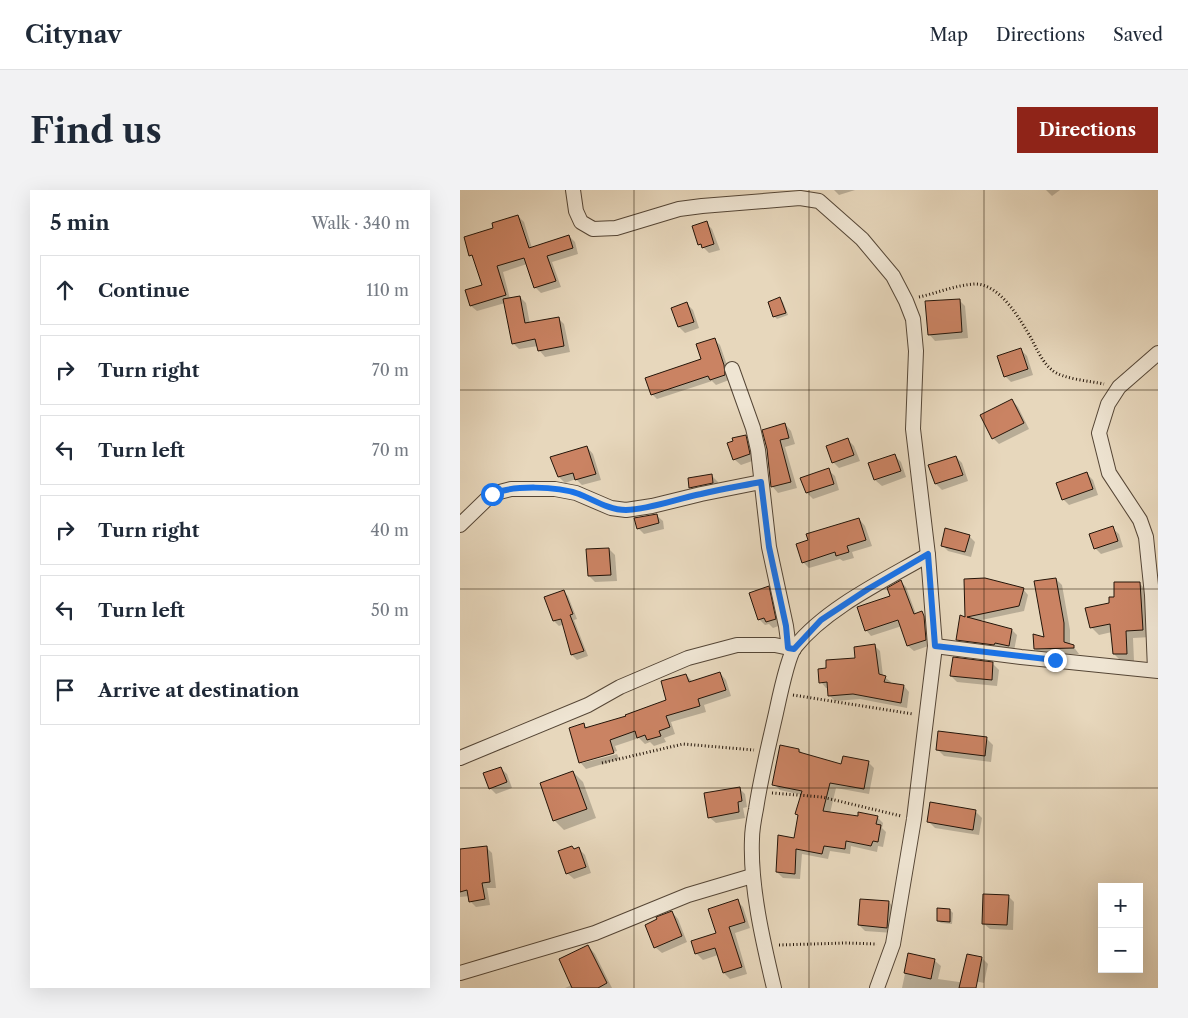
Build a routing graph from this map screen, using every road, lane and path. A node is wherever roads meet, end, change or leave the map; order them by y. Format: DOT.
graph roads {
  1 [pos="573,190"];
  2 [pos="906,301"];
  3 [pos="1158,353"];
  4 [pos="732,369"];
  5 [pos="1119,387"];
  6 [pos="761,482"];
  7 [pos="460,525"];
  8 [pos="928,554"];
  9 [pos="935,646"];
  10 [pos="791,648"];
  11 [pos="1156,671"];
  12 [pos="781,693"];
  13 [pos="926,716"];
  14 [pos="768,752"];
  15 [pos="460,758"];
  16 [pos="602,763"];
  17 [pos="759,792"];
  18 [pos="914,819"];
  19 [pos="752,876"];
  20 [pos="893,944"];
  21 [pos="764,945"];
  22 [pos="460,973"];
  23 [pos="774,988"];
  24 [pos="877,988"];
  1 -- 2 [label="street"];
  2 -- 5 [label="path"];
  2 -- 8 [label="street"];
  3 -- 5 [label="street"];
  4 -- 6 [label="street"];
  5 -- 11 [label="street"];
  6 -- 7 [label="street"];
  6 -- 10 [label="street"];
  8 -- 9 [label="street"];
  8 -- 10 [label="street"];
  9 -- 11 [label="street"];
  9 -- 13 [label="street"];
  10 -- 12 [label="street"];
  10 -- 15 [label="street"];
  12 -- 13 [label="path"];
  12 -- 14 [label="street"];
  13 -- 18 [label="street"];
  14 -- 16 [label="path"];
  14 -- 17 [label="street"];
  17 -- 18 [label="path"];
  17 -- 19 [label="street"];
  18 -- 20 [label="street"];
  19 -- 21 [label="street"];
  19 -- 22 [label="street"];
  20 -- 21 [label="path"];
  20 -- 24 [label="street"];
  21 -- 23 [label="street"];
}
